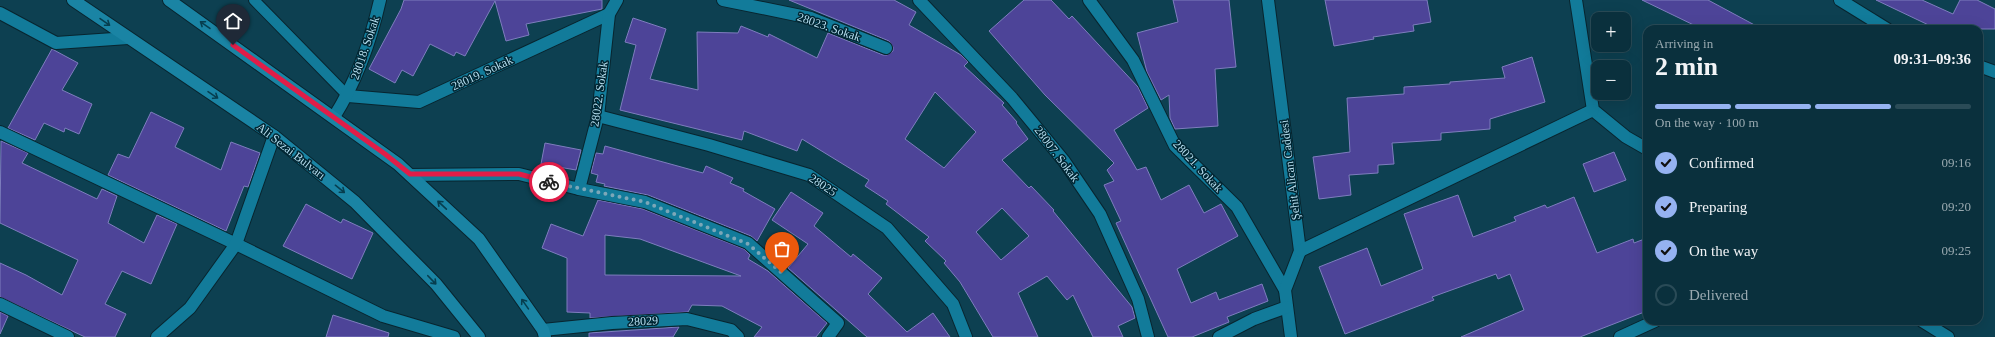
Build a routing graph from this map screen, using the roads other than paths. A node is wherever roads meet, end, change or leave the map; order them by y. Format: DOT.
graph roads {
  1 [pos="73,0"];
  2 [pos="169,0"];
  3 [pos="254,0"];
  4 [pos="380,0"];
  5 [pos="617,0"];
  6 [pos="723,0"];
  7 [pos="920,0"];
  8 [pos="1089,0"];
  9 [pos="1268,0"];
  10 [pos="1576,0"];
  11 [pos="1840,0"];
  12 [pos="0,12"];
  13 [pos="609,14"];
  14 [pos="1881,25"];
  15 [pos="128,38"];
  16 [pos="886,48"];
  17 [pos="1983,68"];
  18 [pos="1995,72"];
  19 [pos="348,96"];
  20 [pos="1593,110"];
  21 [pos="598,116"];
  22 [pos="334,117"];
  23 [pos="0,132"];
  24 [pos="274,136"];
  25 [pos="1643,148"];
  26 [pos="410,174"];
  27 [pos="578,189"];
  28 [pos="236,244"];
  29 [pos="1300,251"];
  30 [pos="1285,290"];
  31 [pos="0,304"];
  32 [pos="1287,307"];
  33 [pos="1646,325"];
  34 [pos="1928,325"];
  35 [pos="544,333"];
  36 [pos="68,337"];
  37 [pos="157,337"];
  38 [pos="454,337"];
  39 [pos="479,337"];
  40 [pos="738,337"];
  41 [pos="828,337"];
  42 [pos="966,337"];
  43 [pos="1148,337"];
  44 [pos="1219,337"];
  45 [pos="1291,337"];
  46 [pos="1620,337"];
  47 [pos="1948,337"];
  1 -- 15 [label="main road, Ali Sezai Bulvarı, one-way"];
  22 -- 2 [label="main road, one-way"];
  3 -- 19 [label="lane"];
  4 -- 19 [label="street, 28018. Sokak"];
  5 -- 13 [label="street, 28022. Sokak"];
  6 -- 16 [label="street, 28023. Sokak"];
  7 -- 43 [label="street, 28007. Sokak"];
  8 -- 30 [label="street, 28021. Sokak"];
  9 -- 29 [label="street, Şehit Alican Caddesi"];
  10 -- 20 [label="street"];
  11 -- 14 [label="street"];
  12 -- 15 [label="street"];
  13 -- 19 [label="street, 28019. Sokak"];
  13 -- 21 [label="street, 28022. Sokak"];
  15 -- 24 [label="main road, Ali Sezai Bulvarı, one-way"];
  17 -- 18 [label="street"];
  19 -- 22 [label="street"];
  20 -- 25 [label="street"];
  20 -- 29 [label="street"];
  21 -- 27 [label="street, 28022. Sokak"];
  21 -- 42 [label="street, 28025"];
  22 -- 26 [label="main road"];
  23 -- 28 [label="street"];
  24 -- 28 [label="street"];
  24 -- 39 [label="main road, Ali Sezai Bulvarı, one-way"];
  26 -- 27 [label="street"];
  35 -- 26 [label="main road, one-way"];
  27 -- 41 [label="street"];
  28 -- 37 [label="street"];
  28 -- 38 [label="street"];
  29 -- 30 [label="street, Şehit Alican Caddesi"];
  30 -- 32 [label="street, Şehit Alican Caddesi"];
  31 -- 36 [label="street"];
  32 -- 44 [label="street"];
  32 -- 45 [label="street, Şehit Alican Caddesi"];
  33 -- 46 [label="street"];
  34 -- 47 [label="street"];
  35 -- 40 [label="street, 28029"];
}
